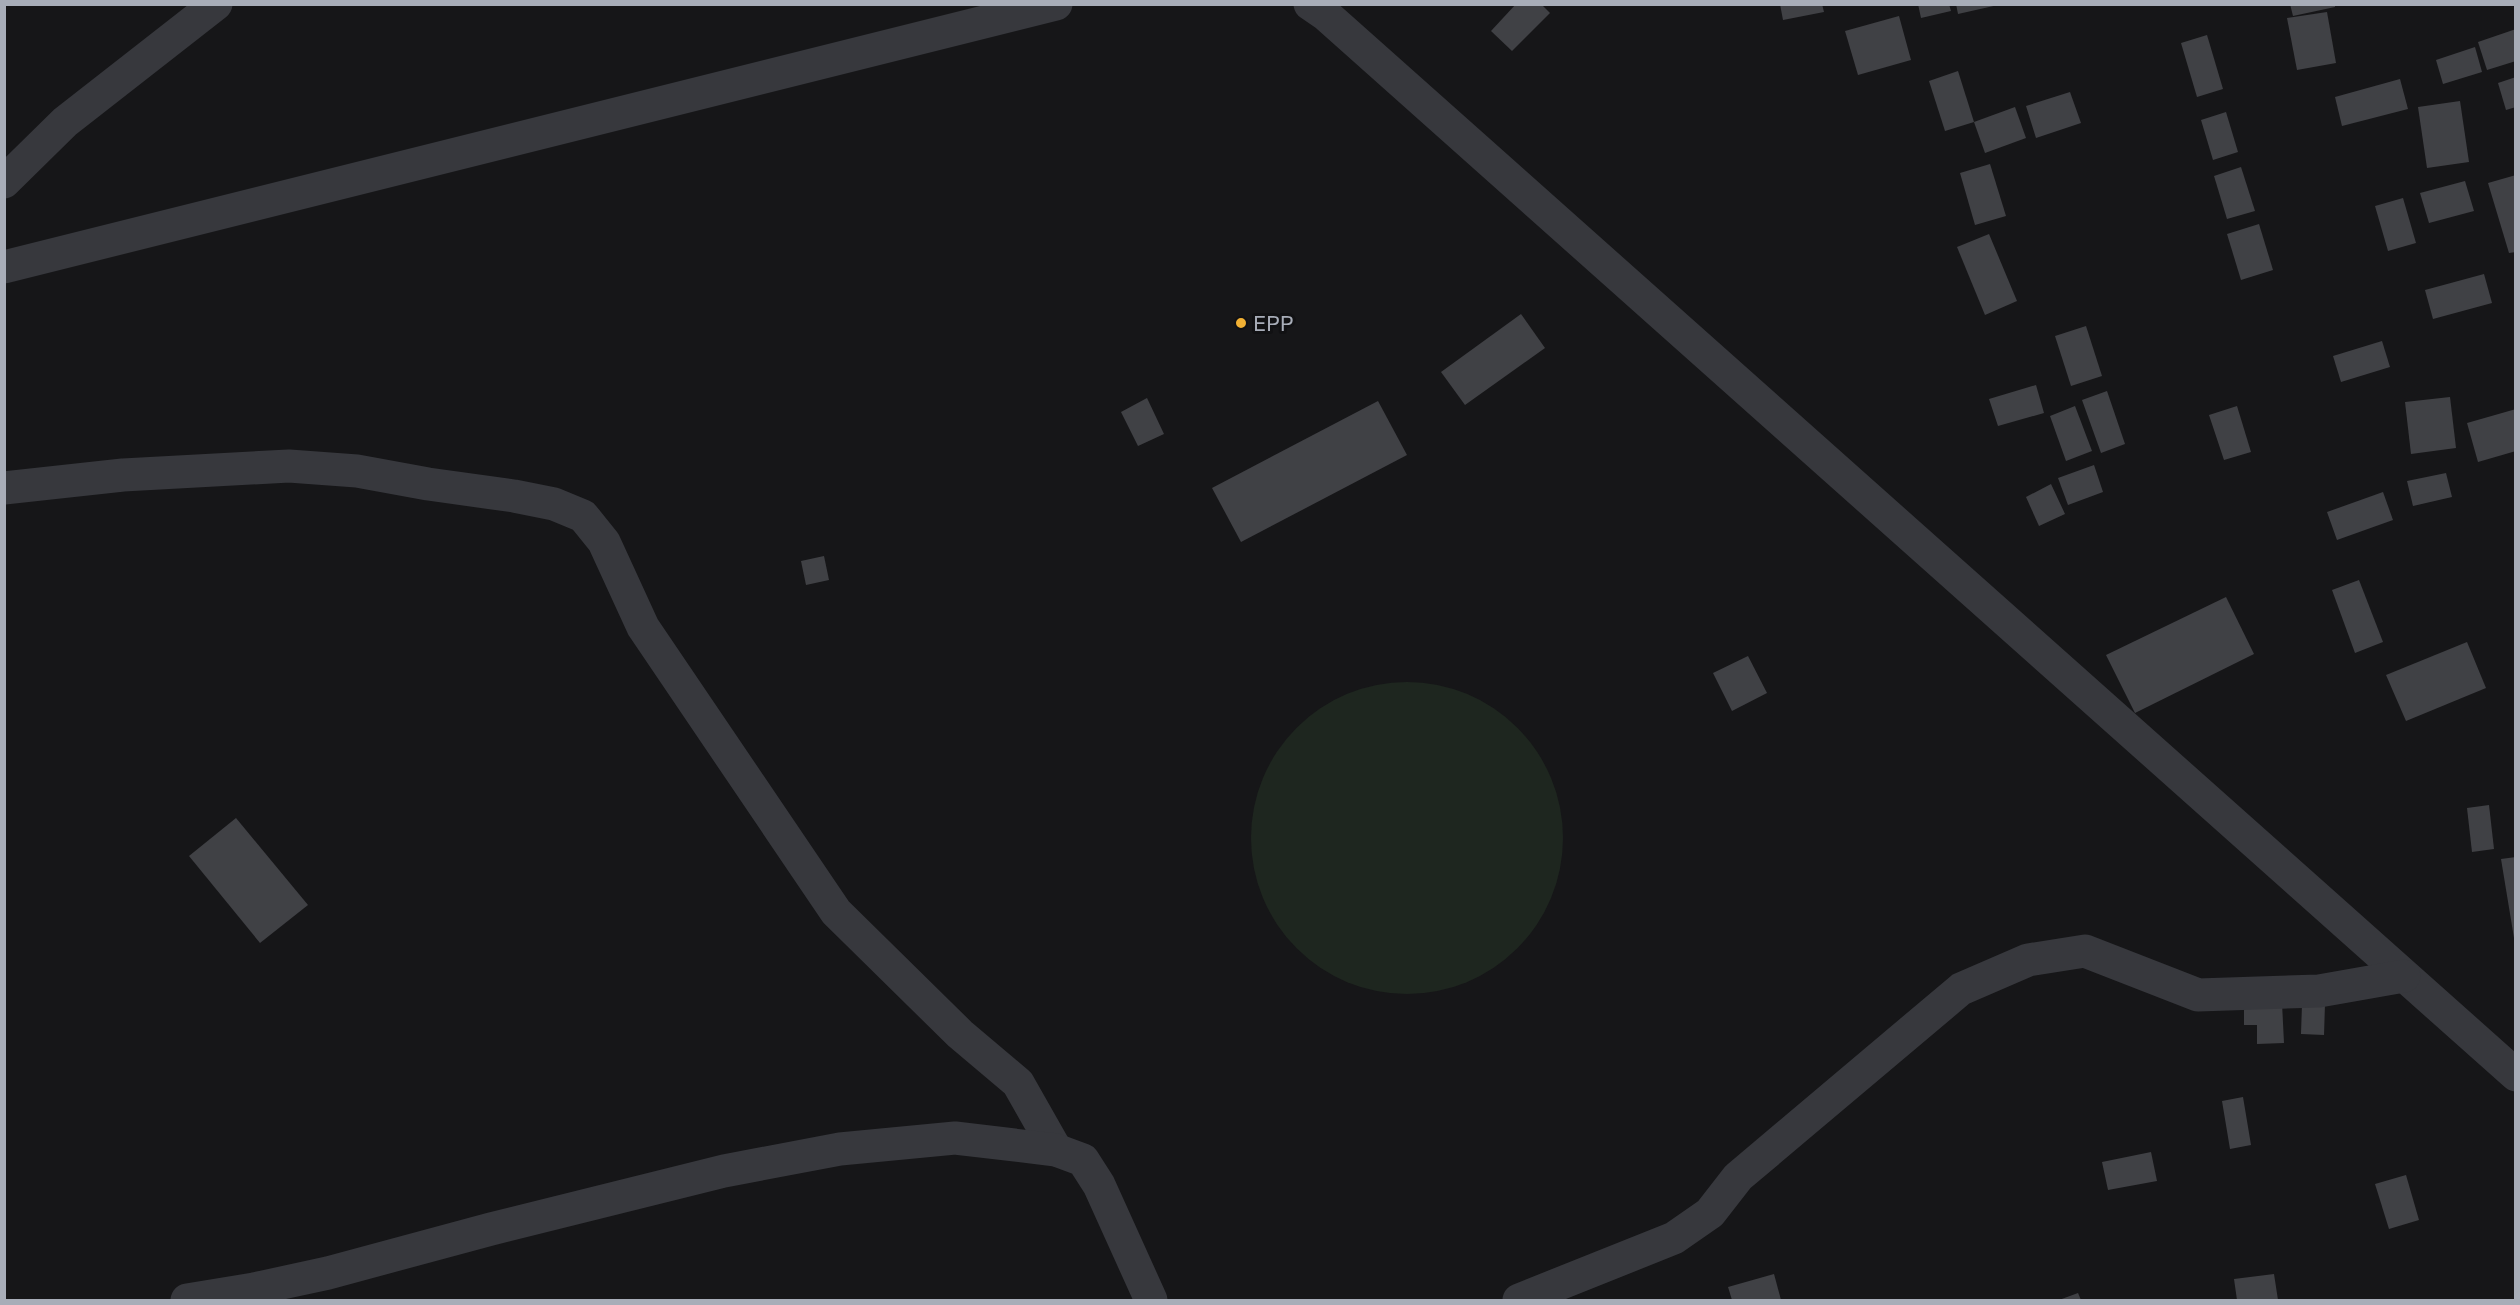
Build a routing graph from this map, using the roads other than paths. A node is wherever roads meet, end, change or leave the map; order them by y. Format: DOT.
graph roads {
  1 [pos="216,4"];
  2 [pos="1056,4"];
  3 [pos="1310,4"];
  4 [pos="4,182"];
  5 [pos="4,267"];
  6 [pos="4,488"];
  7 [pos="2404,976"];
  8 [pos="2516,1075"];
  9 [pos="1056,1150"];
  10 [pos="187,1300"];
  11 [pos="1151,1300"];
  12 [pos="1519,1300"];
  1 -- 4 [label="street"];
  2 -- 5 [label="street"];
  3 -- 7 [label="street"];
  6 -- 9 [label="street"];
  7 -- 8 [label="street"];
  7 -- 12 [label="street"];
  9 -- 10 [label="street"];
  9 -- 11 [label="street"];
}
